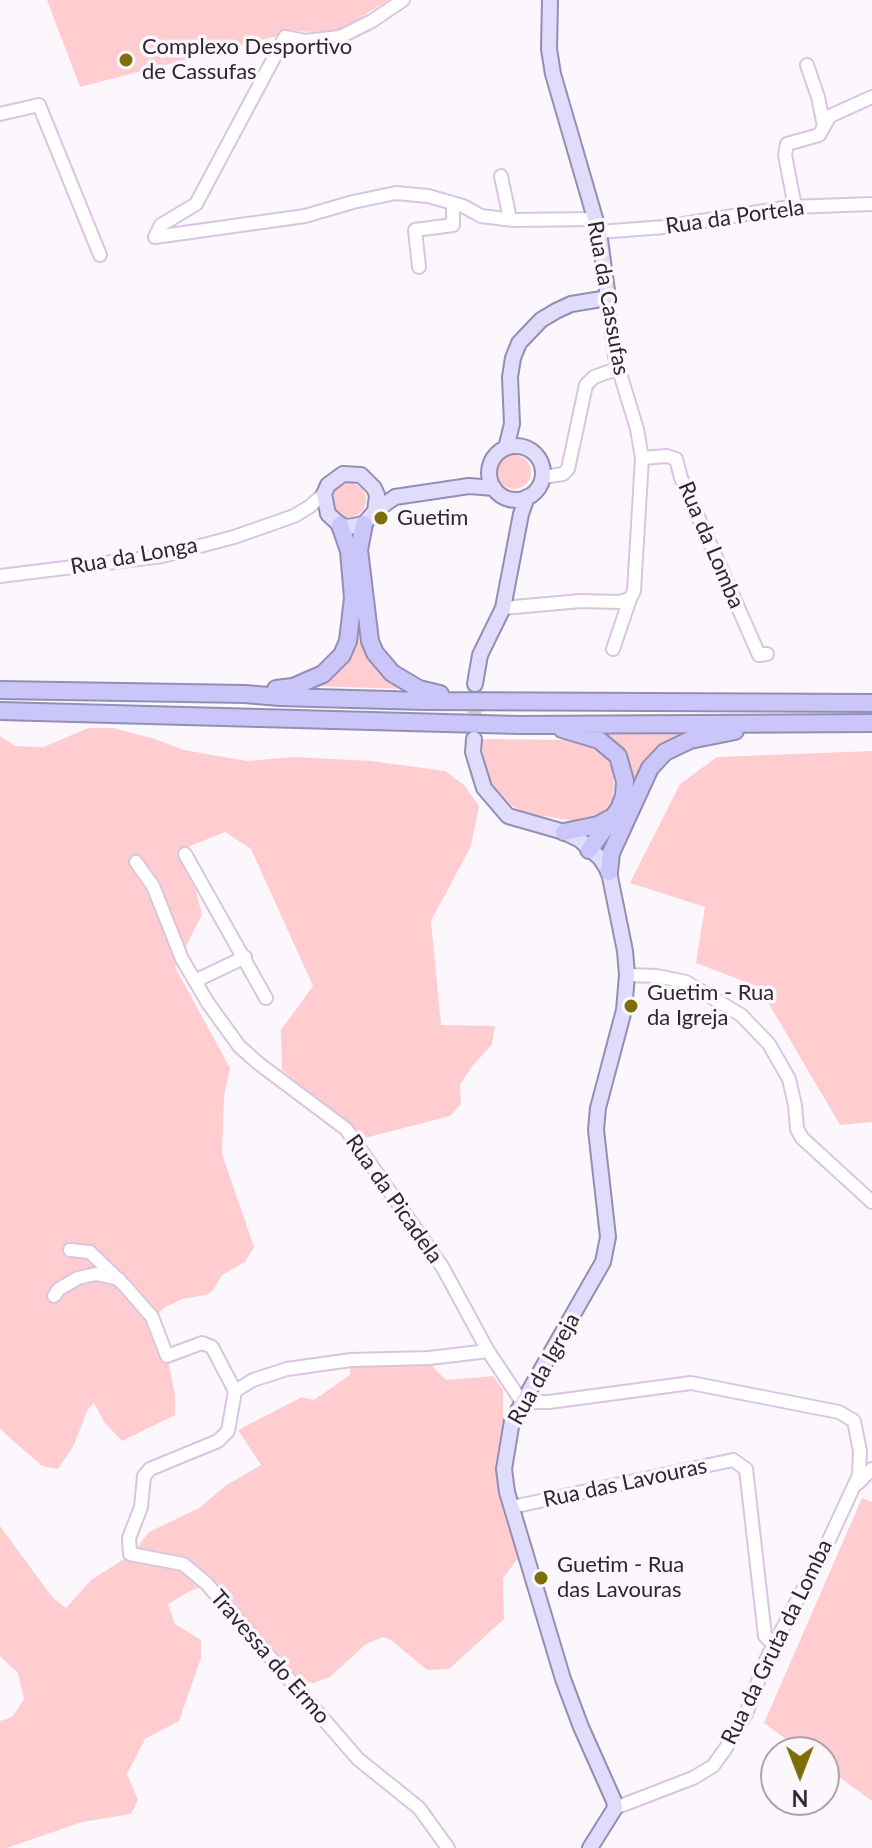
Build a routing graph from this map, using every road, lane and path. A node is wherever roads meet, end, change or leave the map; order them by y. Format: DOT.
graph roads {
  1 [pos="403,0"];
  2 [pos="550,0"];
  3 [pos="807,65"];
  4 [pos="872,97"];
  5 [pos="0,114"];
  6 [pos="824,126"];
  7 [pos="501,176"];
  8 [pos="453,203"];
  9 [pos="872,204"];
  10 [pos="795,207"];
  11 [pos="510,219"];
  12 [pos="597,225"];
  13 [pos="100,255"];
  14 [pos="419,267"];
  15 [pos="608,298"];
  16 [pos="619,368"];
  17 [pos="512,424"];
  18 [pos="506,448"];
  19 [pos="527,448"];
  20 [pos="642,458"];
  21 [pos="490,466"];
  22 [pos="543,477"];
  23 [pos="374,488"];
  24 [pos="499,493"];
  25 [pos="324,494"];
  26 [pos="527,497"];
  27 [pos="294,516"];
  28 [pos="370,517"];
  29 [pos="334,520"];
  30 [pos="516,544"];
  31 [pos="0,576"];
  32 [pos="630,599"];
  33 [pos="503,608"];
  34 [pos="613,649"];
  35 [pos="767,654"];
  36 [pos="475,684"];
  37 [pos="0,690"];
  38 [pos="245,694"];
  39 [pos="465,700"];
  40 [pos="872,703"];
  41 [pos="0,711"];
  42 [pos="872,723"];
  43 [pos="545,725"];
  44 [pos="756,725"];
  45 [pos="474,739"];
  46 [pos="620,821"];
  47 [pos="564,832"];
  48 [pos="589,850"];
  49 [pos="185,854"];
  50 [pos="136,862"];
  51 [pos="609,872"];
  52 [pos="618,924"];
  53 [pos="245,957"];
  54 [pos="627,975"];
  55 [pos="195,981"];
  56 [pos="266,998"];
  57 [pos="872,1202"];
  58 [pos="70,1250"];
  59 [pos="119,1279"];
  60 [pos="54,1296"];
  61 [pos="488,1351"];
  62 [pos="235,1391"];
  63 [pos="522,1402"];
  64 [pos="872,1469"];
  65 [pos="852,1489"];
  66 [pos="512,1507"];
  67 [pos="774,1645"];
  68 [pos="615,1808"];
  69 [pos="448,1848"];
  70 [pos="590,1848"];
  1 -- 8 [label="street, Rua da Portela"];
  2 -- 12 [label="main road, Rua da Cassufas"];
  3 -- 6 [label="street"];
  4 -- 6 [label="street"];
  5 -- 13 [label="street"];
  6 -- 10 [label="street"];
  7 -- 11 [label="street"];
  8 -- 11 [label="street, Rua da Portela"];
  8 -- 14 [label="street"];
  9 -- 10 [label="street, Rua da Portela"];
  10 -- 12 [label="street, Rua da Portela"];
  11 -- 12 [label="street, Rua da Portela"];
  12 -- 15 [label="main road, Rua da Cassufas"];
  15 -- 16 [label="street, Rua da Cassufas"];
  15 -- 17 [label="main road"];
  16 -- 20 [label="street, Rua da Cassufas"];
  16 -- 22 [label="street"];
  17 -- 18 [label="main road"];
  17 -- 19 [label="main road"];
  18 -- 19 [label="main road"];
  18 -- 21 [label="main road, Rua da Longa"];
  19 -- 22 [label="main road"];
  20 -- 32 [label="street, Rua da Cassufas"];
  20 -- 35 [label="street, Rua da Lomba"];
  21 -- 23 [label="main road, Rua da Longa"];
  21 -- 24 [label="main road"];
  22 -- 26 [label="main road"];
  23 -- 25 [label="main road, Rua da Longa"];
  23 -- 28 [label="main road"];
  24 -- 26 [label="main road, Rua da Longa"];
  24 -- 28 [label="main road, Rua da Longa"];
  24 -- 30 [label="main road"];
  25 -- 27 [label="street, Rua da Longa"];
  25 -- 29 [label="main road"];
  26 -- 30 [label="main road"];
  27 -- 29 [label="street, Rua da Longa"];
  27 -- 31 [label="street, Rua da Longa"];
  28 -- 29 [label="main road, Rua da Longa"];
  28 -- 39 [label="highway"];
  29 -- 38 [label="highway"];
  30 -- 33 [label="main road"];
  32 -- 33 [label="street"];
  32 -- 34 [label="street, Rua da Cassufas"];
  33 -- 36 [label="main road"];
  37 -- 38 [label="highway"];
  38 -- 39 [label="highway"];
  39 -- 40 [label="highway"];
  41 -- 43 [label="highway"];
  42 -- 44 [label="highway"];
  43 -- 44 [label="highway"];
  43 -- 46 [label="highway"];
  44 -- 46 [label="highway"];
  45 -- 47 [label="main road"];
  46 -- 47 [label="highway"];
  46 -- 48 [label="highway"];
  46 -- 51 [label="highway"];
  47 -- 48 [label="main road"];
  48 -- 51 [label="main road"];
  48 -- 52 [label="main road, Rua da Igreja"];
  49 -- 53 [label="street"];
  50 -- 55 [label="street, Rua da Picadela"];
  51 -- 52 [label="main road, Rua da Igreja"];
  52 -- 54 [label="main road, Rua da Igreja"];
  53 -- 55 [label="street"];
  53 -- 56 [label="street"];
  54 -- 57 [label="street"];
  54 -- 63 [label="main road, Rua da Igreja"];
  55 -- 61 [label="street, Rua da Picadela"];
  58 -- 59 [label="street"];
  59 -- 60 [label="street"];
  59 -- 62 [label="street"];
  61 -- 62 [label="street"];
  61 -- 63 [label="street, Rua da Picadela"];
  62 -- 69 [label="street, Travessa do Ermo"];
  63 -- 65 [label="street"];
  63 -- 66 [label="main road, Rua da Igreja"];
  64 -- 65 [label="street, Rua da Gruta da Lomba"];
  65 -- 67 [label="street, Rua da Gruta da Lomba"];
  66 -- 67 [label="street, Rua das Lavouras"];
  66 -- 68 [label="main road, Rua da Igreja"];
  67 -- 68 [label="street, Rua da Gruta da Lomba"];
  68 -- 70 [label="main road"];
}
